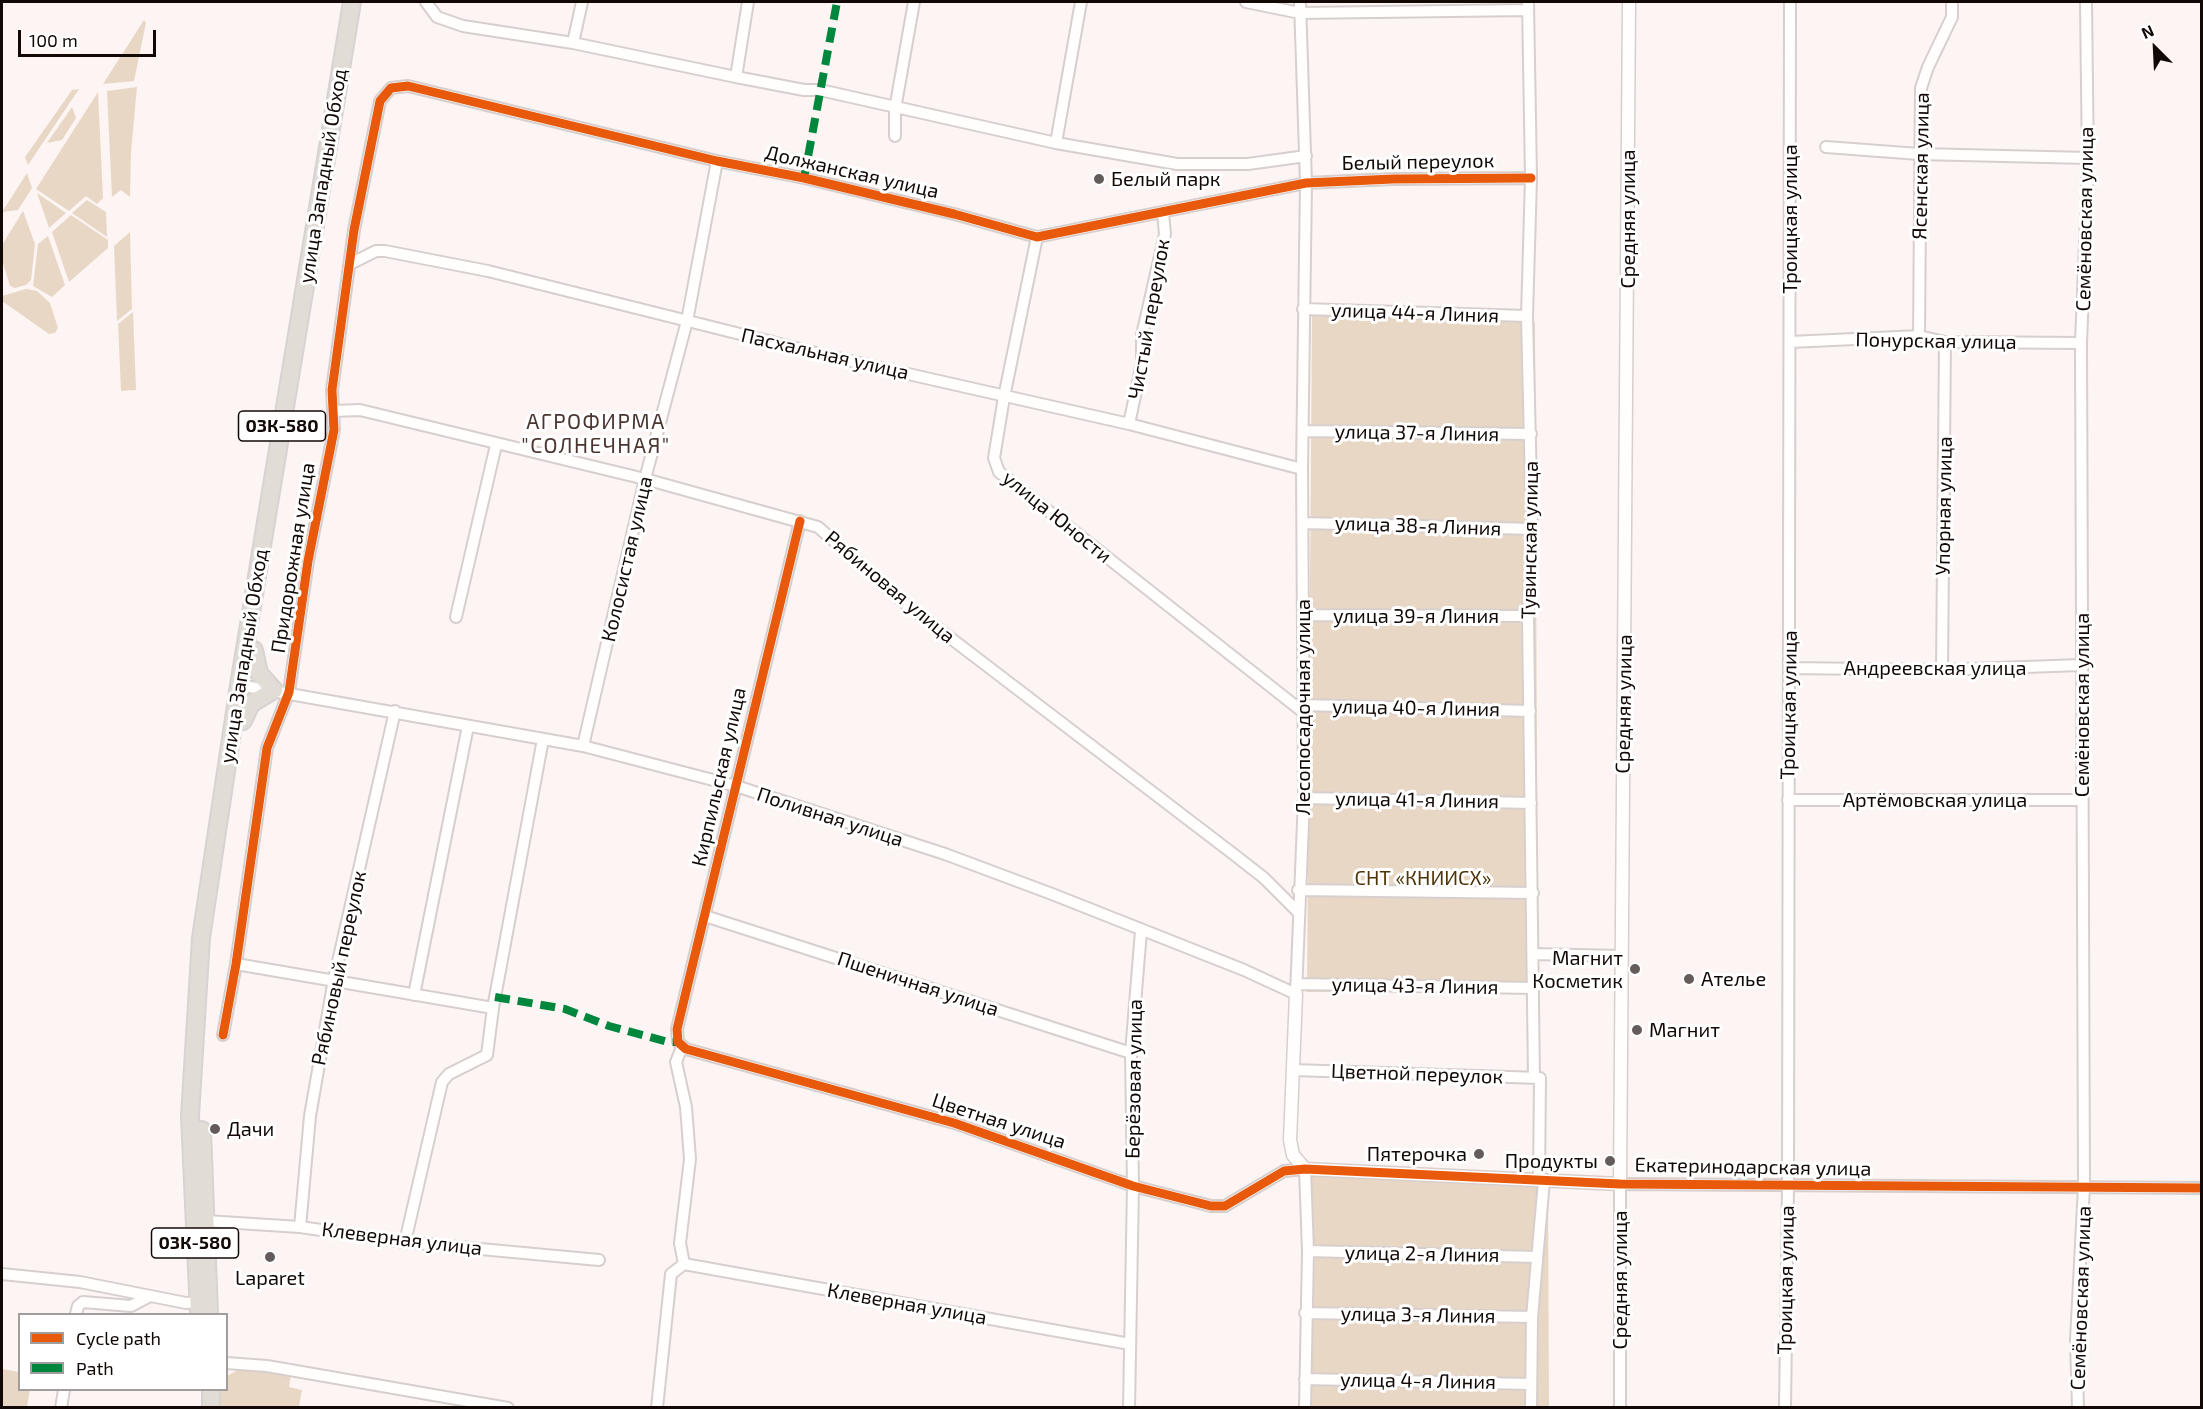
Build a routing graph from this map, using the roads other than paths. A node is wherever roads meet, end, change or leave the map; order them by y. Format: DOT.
graph roads {
  1 [pos="352,2"];
  2 [pos="361,2"];
  3 [pos="426,2"];
  4 [pos="582,2"];
  5 [pos="748,2"];
  6 [pos="914,2"];
  7 [pos="1081,2"];
  8 [pos="1246,2"];
  9 [pos="1629,2"];
  10 [pos="1790,2"];
  11 [pos="1952,2"];
  12 [pos="2086,2"];
  13 [pos="1528,6"];
  14 [pos="1300,7"];
  15 [pos="573,43"];
  16 [pos="736,77"];
  17 [pos="391,88"];
  18 [pos="895,108"];
  19 [pos="895,136"];
  20 [pos="1056,143"];
  21 [pos="1826,147"];
  22 [pos="1919,154"];
  23 [pos="1306,156"];
  24 [pos="2088,158"];
  25 [pos="717,161"];
  26 [pos="1531,178"];
  27 [pos="1306,183"];
  28 [pos="1163,213"];
  29 [pos="1037,237"];
  30 [pos="350,264"];
  31 [pos="1303,309"];
  32 [pos="1527,316"];
  33 [pos="687,321"];
  34 [pos="1919,336"];
  35 [pos="1790,342"];
  36 [pos="1945,342"];
  37 [pos="2081,343"];
  38 [pos="1004,396"];
  39 [pos="333,411"];
  40 [pos="1129,424"];
  41 [pos="1304,431"];
  42 [pos="1531,435"];
  43 [pos="496,445"];
  44 [pos="1302,469"];
  45 [pos="645,479"];
  46 [pos="800,521"];
  47 [pos="1304,523"];
  48 [pos="1532,529"];
  49 [pos="1303,615"];
  50 [pos="1528,616"];
  51 [pos="456,617"];
  52 [pos="254,650"];
  53 [pos="2081,665"];
  54 [pos="1790,668"];
  55 [pos="1942,670"];
  56 [pos="243,685"];
  57 [pos="282,691"];
  58 [pos="1303,709"];
  59 [pos="395,711"];
  60 [pos="1530,711"];
  61 [pos="243,721"];
  62 [pos="468,726"];
  63 [pos="543,739"];
  64 [pos="584,746"];
  65 [pos="735,786"];
  66 [pos="1304,798"];
  67 [pos="1788,800"];
  68 [pos="2082,800"];
  69 [pos="1531,803"];
  70 [pos="1298,890"];
  71 [pos="1533,893"];
  72 [pos="1298,912"];
  73 [pos="705,916"];
  74 [pos="1141,931"];
  75 [pos="1534,954"];
  76 [pos="1621,956"];
  77 [pos="236,964"];
  78 [pos="334,979"];
  79 [pos="1534,988"];
  80 [pos="1296,989"];
  81 [pos="414,995"];
  82 [pos="494,1008"];
  83 [pos="223,1035"];
  84 [pos="680,1044"];
  85 [pos="1131,1053"];
  86 [pos="1293,1070"];
  87 [pos="1537,1078"];
  88 [pos="1305,1169"];
  89 [pos="1542,1180"];
  90 [pos="1620,1184"];
  91 [pos="1133,1186"];
  92 [pos="1788,1186"];
  93 [pos="2084,1186"];
  94 [pos="2202,1188"];
  95 [pos="206,1221"];
  96 [pos="300,1227"];
  97 [pos="405,1242"];
  98 [pos="1308,1251"];
  99 [pos="1536,1257"];
  100 [pos="598,1260"];
  101 [pos="684,1264"];
  102 [pos="2,1274"];
  103 [pos="148,1297"];
  104 [pos="204,1308"];
  105 [pos="76,1313"];
  106 [pos="1305,1313"];
  107 [pos="1532,1317"];
  108 [pos="1130,1344"];
  109 [pos="228,1363"];
  110 [pos="1305,1379"];
  111 [pos="1530,1384"];
  112 [pos="64,1391"];
  113 [pos="202,1391"];
  114 [pos="211,1391"];
  115 [pos="61,1407"];
  116 [pos="202,1407"];
  117 [pos="211,1407"];
  118 [pos="508,1407"];
  119 [pos="657,1407"];
  120 [pos="1129,1407"];
  121 [pos="1305,1407"];
  122 [pos="1531,1407"];
  123 [pos="1620,1407"];
  124 [pos="1785,1407"];
  125 [pos="2078,1407"];
  1 -- 56 [label="highway, улица Западный Обход / 03К-580"];
  2 -- 52 [label="highway, улица Западный Обход / 03К-580"];
  3 -- 15 [label="street"];
  4 -- 15 [label="street"];
  5 -- 16 [label="street"];
  6 -- 18 [label="street"];
  7 -- 20 [label="street"];
  8 -- 14 [label="street"];
  9 -- 76 [label="street, Средняя улица"];
  10 -- 35 [label="street, Троицкая улица"];
  11 -- 22 [label="street, Ясенская улица"];
  12 -- 24 [label="street, Семёновская улица"];
  13 -- 14 [label="street"];
  13 -- 26 [label="street, Тувинская улица"];
  14 -- 23 [label="street, Лесопосадочная улица"];
  15 -- 16 [label="street"];
  16 -- 18 [label="street"];
  17 -- 25 [label="street, Должанская улица"];
  17 -- 30 [label="street, Придорожная улица"];
  18 -- 19 [label="street"];
  18 -- 20 [label="street"];
  20 -- 23 [label="street"];
  21 -- 22 [label="street"];
  22 -- 24 [label="street"];
  22 -- 34 [label="street, Ясенская улица"];
  23 -- 27 [label="street, Лесопосадочная улица"];
  24 -- 37 [label="street, Семёновская улица"];
  25 -- 29 [label="street, Должанская улица"];
  25 -- 33 [label="street, Колосистая улица"];
  26 -- 27 [label="street, Белый переулок"];
  26 -- 32 [label="street, Тувинская улица"];
  27 -- 28 [label="street, Должанская улица"];
  27 -- 31 [label="street, Лесопосадочная улица"];
  28 -- 29 [label="street, Должанская улица"];
  28 -- 40 [label="street, Чистый переулок"];
  29 -- 38 [label="street, улица Юности"];
  30 -- 33 [label="street, Пасхальная улица"];
  30 -- 39 [label="street, Придорожная улица"];
  31 -- 32 [label="street, улица 44-я Линия"];
  31 -- 41 [label="street, Лесопосадочная улица"];
  32 -- 42 [label="street, Тувинская улица"];
  33 -- 38 [label="street, Пасхальная улица"];
  33 -- 45 [label="street, Колосистая улица"];
  34 -- 35 [label="street, Понурская улица"];
  34 -- 36 [label="street, Понурская улица"];
  35 -- 54 [label="street, Троицкая улица"];
  36 -- 37 [label="street, Понурская улица"];
  36 -- 55 [label="street, Упорная улица"];
  37 -- 53 [label="street, Семёновская улица"];
  38 -- 40 [label="street, Пасхальная улица"];
  38 -- 58 [label="street, улица Юности"];
  39 -- 43 [label="street, Рябиновая улица"];
  39 -- 57 [label="street, Придорожная улица"];
  40 -- 44 [label="street, Пасхальная улица"];
  41 -- 42 [label="street, улица 37-я Линия"];
  41 -- 44 [label="street, Лесопосадочная улица"];
  42 -- 48 [label="street, Тувинская улица"];
  43 -- 45 [label="street, Рябиновая улица"];
  43 -- 51 [label="street"];
  44 -- 47 [label="street, Лесопосадочная улица"];
  45 -- 46 [label="street, Рябиновая улица"];
  45 -- 64 [label="street, Колосистая улица"];
  46 -- 65 [label="street, Кирпильская улица"];
  46 -- 72 [label="street, Рябиновая улица"];
  47 -- 48 [label="street, улица 38-я Линия"];
  47 -- 49 [label="street, Лесопосадочная улица"];
  48 -- 50 [label="street, Тувинская улица"];
  49 -- 50 [label="street, улица 39-я Линия"];
  49 -- 58 [label="street, Лесопосадочная улица"];
  50 -- 60 [label="street, Тувинская улица"];
  52 -- 56 [label="highway, улица Западный Обход / 03К-580"];
  52 -- 57 [label="highway"];
  53 -- 55 [label="street, Андреевская улица"];
  53 -- 68 [label="street, Семёновская улица"];
  54 -- 55 [label="street, Андреевская улица"];
  54 -- 67 [label="street, Троицкая улица"];
  56 -- 57 [label="street, Поливная улица"];
  56 -- 61 [label="highway, улица Западный Обход / 03К-580"];
  56 -- 104 [label="highway, улица Западный Обход / 03К-580"];
  57 -- 59 [label="street, Поливная улица"];
  57 -- 61 [label="highway"];
  57 -- 77 [label="street, Придорожная улица"];
  58 -- 60 [label="street, улица 40-я Линия"];
  58 -- 66 [label="street, Лесопосадочная улица"];
  59 -- 62 [label="street, Поливная улица"];
  59 -- 78 [label="street, Рябиновый переулок"];
  60 -- 69 [label="street, Тувинская улица"];
  61 -- 95 [label="highway, улица Западный Обход / 03К-580"];
  62 -- 63 [label="street, Поливная улица"];
  62 -- 81 [label="street"];
  63 -- 64 [label="street, Поливная улица"];
  63 -- 82 [label="street"];
  64 -- 65 [label="street, Поливная улица"];
  65 -- 73 [label="street, Кирпильская улица"];
  65 -- 74 [label="street, Поливная улица"];
  66 -- 69 [label="street, улица 41-я Линия"];
  66 -- 70 [label="street, Лесопосадочная улица"];
  67 -- 68 [label="street, Артёмовская улица"];
  67 -- 92 [label="street, Троицкая улица"];
  68 -- 93 [label="street, Семёновская улица"];
  69 -- 71 [label="street, Тувинская улица"];
  70 -- 71 [label="street"];
  70 -- 72 [label="street, Лесопосадочная улица"];
  71 -- 75 [label="street, Тувинская улица"];
  72 -- 80 [label="street, Лесопосадочная улица"];
  73 -- 84 [label="street, Кирпильская улица"];
  73 -- 85 [label="street, Пшеничная улица"];
  74 -- 80 [label="street, Поливная улица"];
  74 -- 85 [label="street, Берёзовая улица"];
  75 -- 76 [label="street"];
  75 -- 79 [label="street, Тувинская улица"];
  76 -- 90 [label="street, Средняя улица"];
  77 -- 78 [label="street"];
  77 -- 83 [label="street, Придорожная улица"];
  78 -- 81 [label="street"];
  78 -- 96 [label="street, Рябиновый переулок"];
  79 -- 80 [label="street, улица 43-я Линия"];
  79 -- 87 [label="street, Тувинская улица"];
  80 -- 86 [label="street, Лесопосадочная улица"];
  81 -- 82 [label="street"];
  82 -- 97 [label="street"];
  84 -- 91 [label="street, Цветная улица"];
  84 -- 101 [label="street, Кирпильская улица"];
  85 -- 91 [label="street, Берёзовая улица"];
  86 -- 87 [label="street, Цветной переулок"];
  86 -- 88 [label="street, Лесопосадочная улица"];
  87 -- 89 [label="street, Тувинская улица"];
  88 -- 89 [label="street, Екатеринодарская улица"];
  88 -- 91 [label="street, Цветная улица"];
  88 -- 98 [label="street, Лесопосадочная улица"];
  89 -- 90 [label="street, Екатеринодарская улица"];
  89 -- 99 [label="street, Тувинская улица"];
  90 -- 92 [label="street, Екатеринодарская улица"];
  90 -- 123 [label="street, Средняя улица"];
  91 -- 108 [label="street, Берёзовая улица"];
  92 -- 93 [label="street, Екатеринодарская улица"];
  92 -- 124 [label="street, Троицкая улица"];
  93 -- 94 [label="street, Екатеринодарская улица"];
  93 -- 125 [label="street, Семёновская улица"];
  95 -- 96 [label="street, Клеверная улица"];
  95 -- 104 [label="highway, улица Западный Обход / 03К-580"];
  96 -- 97 [label="street, Клеверная улица"];
  97 -- 100 [label="street, Клеверная улица"];
  98 -- 99 [label="street, улица 2-я Линия"];
  98 -- 106 [label="street, Лесопосадочная улица"];
  99 -- 107 [label="street, Тувинская улица"];
  101 -- 108 [label="street, Клеверная улица"];
  101 -- 119 [label="street"];
  102 -- 103 [label="street"];
  103 -- 104 [label="street"];
  103 -- 105 [label="street"];
  106 -- 107 [label="street, улица 3-я Линия"];
  106 -- 110 [label="street, Лесопосадочная улица"];
  107 -- 111 [label="street, Тувинская улица"];
  108 -- 120 [label="street, Берёзовая улица"];
  109 -- 118 [label="street"];
  110 -- 111 [label="street, улица 4-я Линия"];
  110 -- 121 [label="street, Лесопосадочная улица"];
  111 -- 122 [label="street, Тувинская улица"];
  112 -- 115 [label="street"];
  113 -- 116 [label="highway"];
  114 -- 117 [label="highway"];
}
